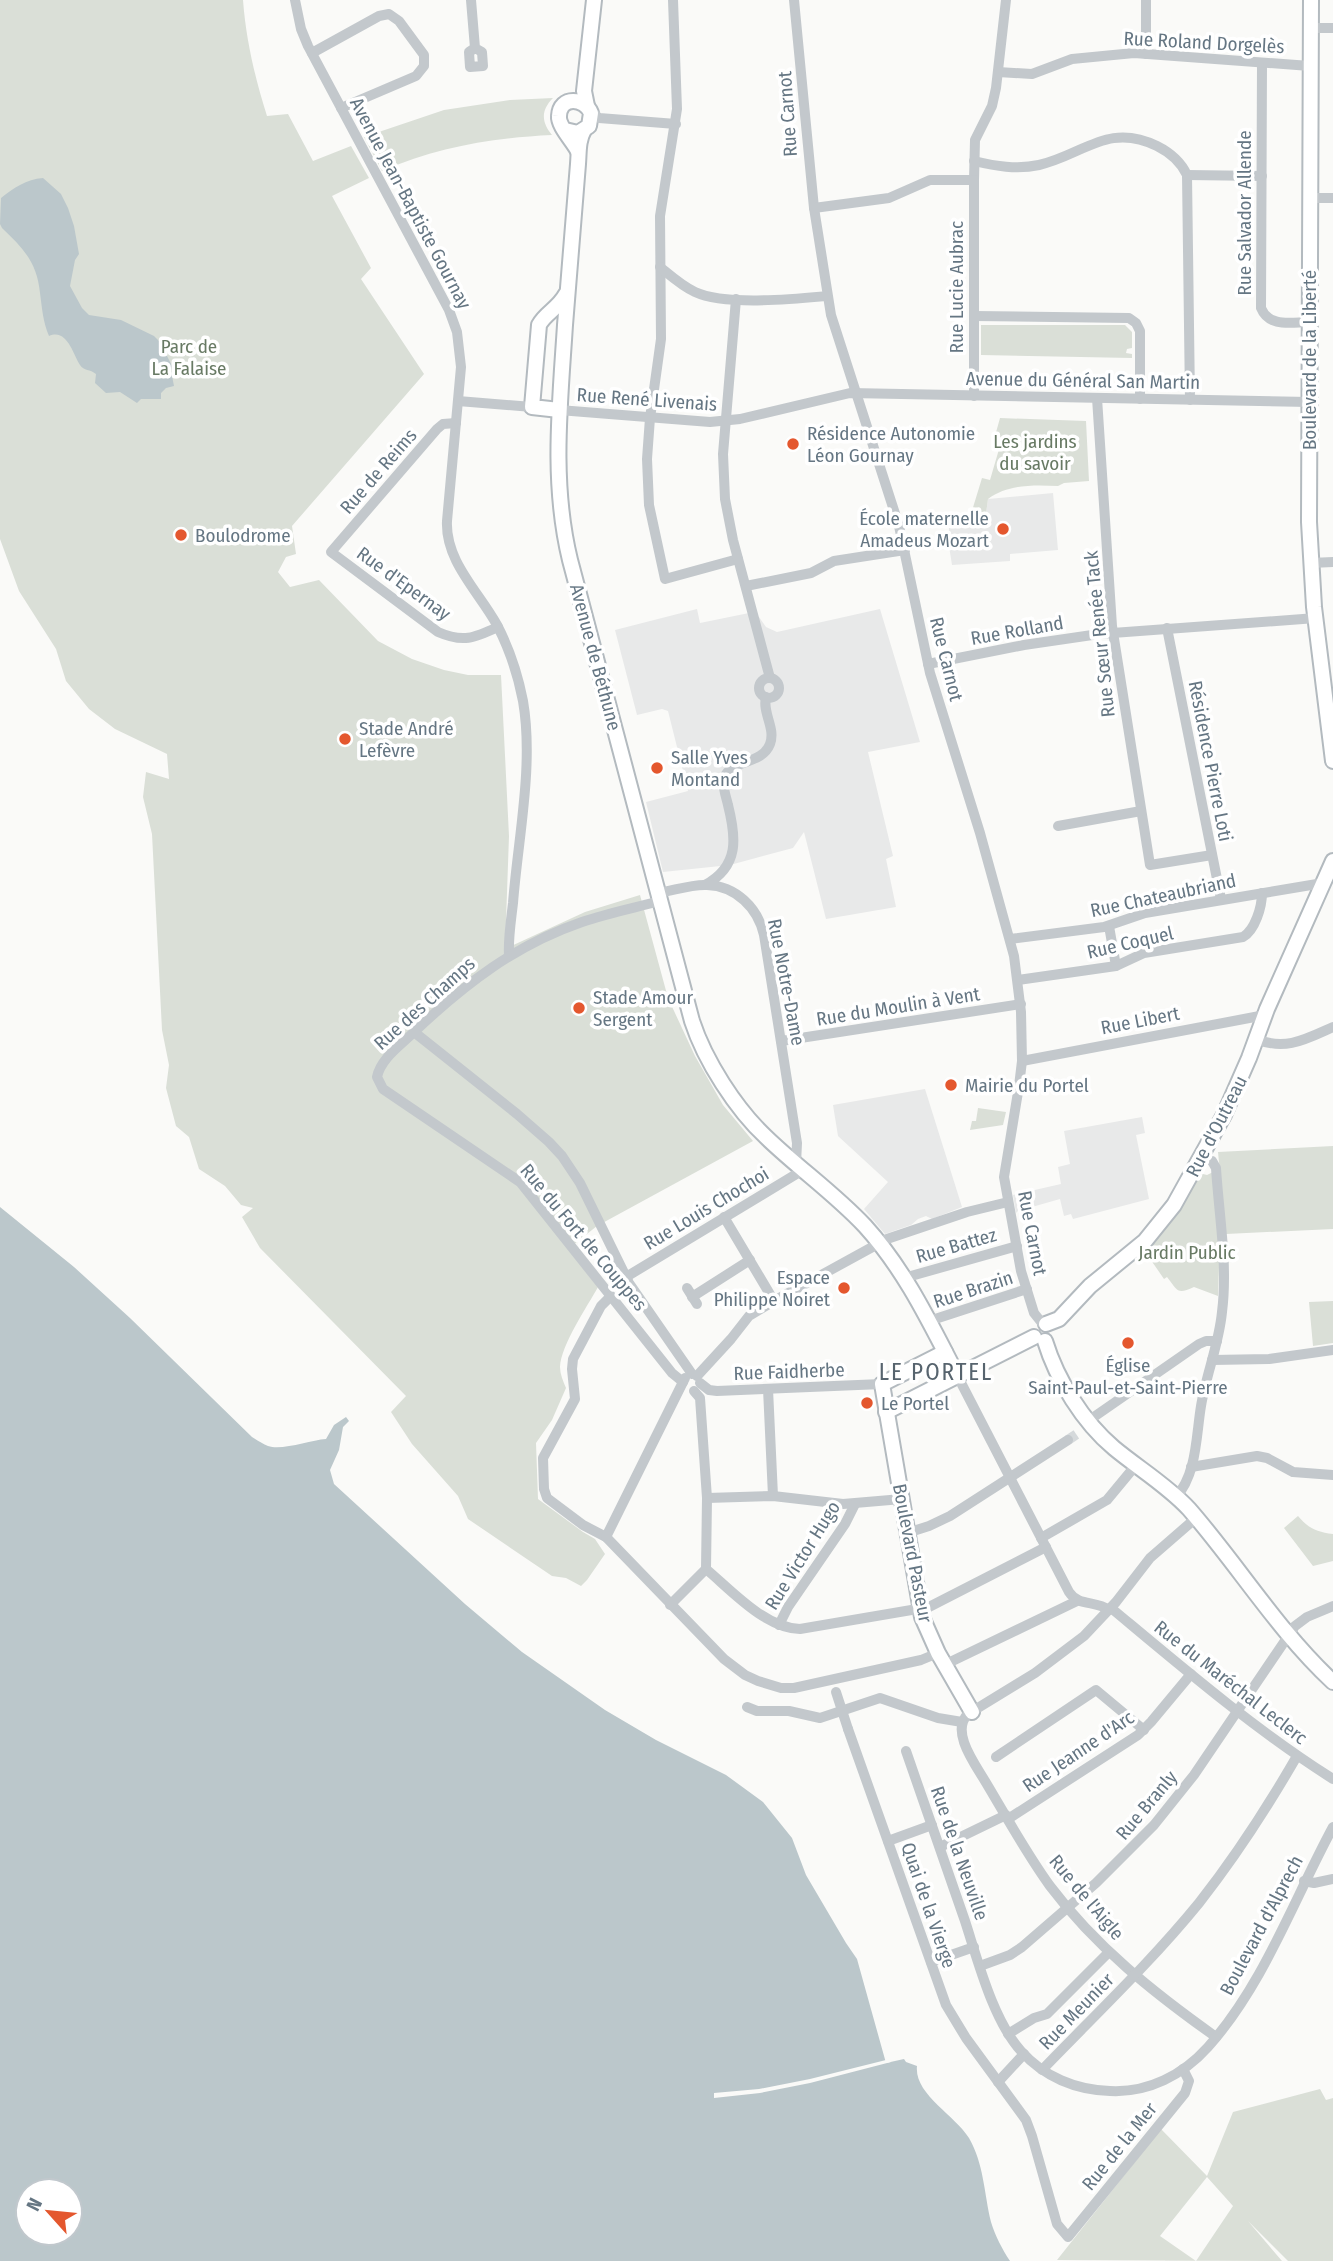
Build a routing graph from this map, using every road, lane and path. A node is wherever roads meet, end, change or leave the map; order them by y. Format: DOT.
graph roads {
  1 [pos="295,0"];
  2 [pos="471,0"];
  3 [pos="594,0"];
  4 [pos="673,0"];
  5 [pos="794,0"];
  6 [pos="1006,0"];
  7 [pos="1146,0"];
  8 [pos="1311,0"];
  9 [pos="1310,28"];
  10 [pos="1333,28"];
  11 [pos="475,47"];
  12 [pos="312,54"];
  13 [pos="1146,54"];
  14 [pos="1262,64"];
  15 [pos="1310,66"];
  16 [pos="998,72"];
  17 [pos="587,73"];
  18 [pos="565,103"];
  19 [pos="341,108"];
  20 [pos="590,118"];
  21 [pos="676,124"];
  22 [pos="565,130"];
  23 [pos="578,151"];
  24 [pos="974,161"];
  25 [pos="1187,176"];
  26 [pos="1262,176"];
  27 [pos="974,180"];
  28 [pos="1310,198"];
  29 [pos="1333,198"];
  30 [pos="814,208"];
  31 [pos="660,267"];
  32 [pos="566,294"];
  33 [pos="827,296"];
  34 [pos="736,299"];
  35 [pos="547,315"];
  36 [pos="974,316"];
  37 [pos="1309,322"];
  38 [pos="565,323"];
  39 [pos="856,393"];
  40 [pos="974,396"];
  41 [pos="1097,398"];
  42 [pos="1140,399"];
  43 [pos="1190,400"];
  44 [pos="458,401"];
  45 [pos="1309,402"];
  46 [pos="532,407"];
  47 [pos="559,410"];
  48 [pos="650,418"];
  49 [pos="726,421"];
  50 [pos="456,423"];
  51 [pos="905,551"];
  52 [pos="331,552"];
  53 [pos="738,559"];
  54 [pos="1333,562"];
  55 [pos="1311,563"];
  56 [pos="746,586"];
  57 [pos="1315,618"];
  58 [pos="498,627"];
  59 [pos="1167,628"];
  60 [pos="1113,632"];
  61 [pos="928,664"];
  62 [pos="1328,720"];
  63 [pos="1333,737"];
  64 [pos="1333,761"];
  65 [pos="1141,811"];
  66 [pos="1058,826"];
  67 [pos="1212,855"];
  68 [pos="1333,861"];
  69 [pos="1323,883"];
  70 [pos="705,885"];
  71 [pos="1262,893"];
  72 [pos="659,897"];
  73 [pos="1221,900"];
  74 [pos="1109,926"];
  75 [pos="1010,939"];
  76 [pos="509,956"];
  77 [pos="1116,966"];
  78 [pos="1018,980"];
  79 [pos="1021,1004"];
  80 [pos="1265,1015"];
  81 [pos="1333,1027"];
  82 [pos="414,1032"];
  83 [pos="1256,1039"];
  84 [pos="781,1041"];
  85 [pos="1022,1060"];
  86 [pos="377,1080"];
  87 [pos="1203,1158"];
  88 [pos="799,1167"];
  89 [pos="1008,1202"];
  90 [pos="724,1217"];
  91 [pos="879,1244"];
  92 [pos="1017,1246"];
  93 [pos="750,1260"];
  94 [pos="626,1277"];
  95 [pos="904,1278"];
  96 [pos="1027,1289"];
  97 [pos="611,1296"];
  98 [pos="692,1296"];
  99 [pos="774,1301"];
  100 [pos="929,1321"];
  101 [pos="1044,1324"];
  102 [pos="1040,1339"];
  103 [pos="1217,1341"];
  104 [pos="1333,1350"];
  105 [pos="945,1352"];
  106 [pos="1212,1360"];
  107 [pos="957,1375"];
  108 [pos="696,1381"];
  109 [pos="683,1383"];
  110 [pos="882,1384"];
  111 [pos="768,1389"];
  112 [pos="886,1412"];
  113 [pos="1087,1425"];
  114 [pos="1068,1440"];
  115 [pos="1136,1465"];
  116 [pos="1191,1467"];
  117 [pos="1333,1475"];
  118 [pos="1011,1478"];
  119 [pos="773,1496"];
  120 [pos="1176,1497"];
  121 [pos="707,1498"];
  122 [pos="902,1499"];
  123 [pos="855,1504"];
  124 [pos="1196,1518"];
  125 [pos="907,1533"];
  126 [pos="606,1537"];
  127 [pos="1044,1542"];
  128 [pos="706,1569"];
  129 [pos="1077,1601"];
  130 [pos="670,1605"];
  131 [pos="1333,1606"];
  132 [pos="1110,1609"];
  133 [pos="920,1610"];
  134 [pos="779,1625"];
  135 [pos="1289,1634"];
  136 [pos="941,1659"];
  137 [pos="1191,1674"];
  138 [pos="832,1681"];
  139 [pos="1333,1682"];
  140 [pos="747,1707"];
  141 [pos="1237,1713"];
  142 [pos="967,1717"];
  143 [pos="1144,1730"];
  144 [pos="906,1751"];
  145 [pos="996,1756"];
  146 [pos="1297,1756"];
  147 [pos="1333,1780"];
  148 [pos="1007,1817"];
  149 [pos="932,1825"];
  150 [pos="1333,1827"];
  151 [pos="888,1841"];
  152 [pos="940,1847"];
  153 [pos="1333,1879"];
  154 [pos="1304,1881"];
  155 [pos="1068,1907"];
  156 [pos="974,1947"];
  157 [pos="1109,1952"];
  158 [pos="931,1962"];
  159 [pos="980,1966"];
  160 [pos="1134,1975"];
  161 [pos="1008,2034"];
  162 [pos="1216,2037"];
  163 [pos="1024,2054"];
  164 [pos="1183,2069"];
  165 [pos="1042,2070"];
  166 [pos="998,2082"];
  167 [pos="1064,2233"];
  1 -- 12 [label="street, Avenue Jean-Baptiste Gournay"];
  2 -- 11 [label="street"];
  3 -- 17 [label="street, Avenue de Béthune"];
  4 -- 21 [label="street"];
  5 -- 30 [label="street, Rue Carnot"];
  6 -- 16 [label="street"];
  7 -- 13 [label="street"];
  8 -- 9 [label="street, Boulevard de la Liberté"];
  9 -- 10 [label="street"];
  9 -- 15 [label="street, Boulevard de la Liberté"];
  12 -- 19 [label="street, Avenue Jean-Baptiste Gournay"];
  12 -- 19 [label="street"];
  13 -- 14 [label="street, Rue Roland Dorgelès"];
  13 -- 16 [label="street, Rue Roland Dorgelès"];
  14 -- 15 [label="street, Rue Roland Dorgelès"];
  14 -- 26 [label="street, Rue Salvador Allende"];
  15 -- 28 [label="street, Boulevard de la Liberté"];
  16 -- 24 [label="street"];
  17 -- 18 [label="street"];
  17 -- 20 [label="street, Avenue de Béthune"];
  18 -- 20 [label="street"];
  18 -- 22 [label="street"];
  19 -- 44 [label="street, Avenue Jean-Baptiste Gournay"];
  20 -- 21 [label="street"];
  20 -- 22 [label="street"];
  20 -- 23 [label="street, Avenue de Béthune"];
  21 -- 31 [label="street"];
  22 -- 23 [label="street"];
  23 -- 32 [label="street, Avenue de Béthune"];
  24 -- 25 [label="street"];
  24 -- 27 [label="street"];
  25 -- 26 [label="street"];
  25 -- 43 [label="street"];
  26 -- 37 [label="street, Rue Salvador Allende"];
  27 -- 30 [label="street"];
  27 -- 36 [label="street, Rue Lucie Aubrac"];
  28 -- 29 [label="street"];
  28 -- 37 [label="street, Boulevard de la Liberté"];
  30 -- 33 [label="street, Rue Carnot"];
  31 -- 34 [label="street"];
  31 -- 48 [label="street"];
  32 -- 35 [label="street"];
  32 -- 38 [label="street, Avenue de Béthune"];
  33 -- 34 [label="street"];
  33 -- 39 [label="street, Rue Carnot"];
  34 -- 49 [label="street"];
  35 -- 38 [label="street"];
  35 -- 46 [label="street"];
  36 -- 40 [label="street, Rue Lucie Aubrac"];
  36 -- 42 [label="street"];
  37 -- 45 [label="street, Boulevard de la Liberté"];
  38 -- 47 [label="street, Avenue de Béthune"];
  39 -- 40 [label="street, Avenue du Général San Martin"];
  39 -- 49 [label="street, Rue René Livenais"];
  39 -- 51 [label="street, Rue Carnot"];
  40 -- 41 [label="street, Avenue du Général San Martin"];
  41 -- 42 [label="street, Avenue du Général San Martin"];
  41 -- 60 [label="street, Rue Sœur Renée Tack"];
  42 -- 43 [label="street, Avenue du Général San Martin"];
  43 -- 45 [label="street, Avenue du Général San Martin"];
  44 -- 46 [label="street"];
  44 -- 50 [label="street, Avenue Jean-Baptiste Gournay"];
  45 -- 55 [label="street, Boulevard de la Liberté"];
  46 -- 47 [label="street"];
  47 -- 48 [label="street, Rue René Livenais"];
  47 -- 72 [label="street, Avenue de Béthune"];
  48 -- 49 [label="street, Rue René Livenais"];
  48 -- 53 [label="street"];
  49 -- 53 [label="street"];
  50 -- 52 [label="street, Rue de Reims"];
  50 -- 58 [label="street, Avenue Jean-Baptiste Gournay"];
  51 -- 56 [label="street"];
  51 -- 61 [label="street, Rue Carnot"];
  52 -- 58 [label="street, Rue d'Epernay"];
  53 -- 56 [label="street"];
  54 -- 55 [label="street"];
  55 -- 57 [label="street, Boulevard de la Liberté"];
  56 -- 70 [label="street"];
  57 -- 59 [label="street, Rue Rolland"];
  57 -- 62 [label="street, Boulevard de la Liberté"];
  58 -- 76 [label="street, Avenue Jean-Baptiste Gournay"];
  59 -- 60 [label="street, Rue Rolland"];
  59 -- 67 [label="street, Résidence Pierre Loti"];
  60 -- 61 [label="street, Rue Rolland"];
  60 -- 65 [label="street, Rue Sœur Renée Tack"];
  61 -- 75 [label="street, Rue Carnot"];
  62 -- 63 [label="street, Boulevard de la Liberté"];
  62 -- 64 [label="street, Boulevard de la Liberté"];
  65 -- 66 [label="street"];
  65 -- 67 [label="street, Rue Sœur Renée Tack"];
  67 -- 73 [label="street, Résidence Pierre Loti"];
  68 -- 69 [label="street, Rue d'Outreau"];
  69 -- 71 [label="street, Rue Chateaubriand"];
  69 -- 80 [label="street, Rue d'Outreau"];
  70 -- 72 [label="street, Rue Notre-Dame"];
  70 -- 84 [label="street, Rue Notre-Dame"];
  71 -- 73 [label="street, Rue Chateaubriand"];
  71 -- 77 [label="street, Rue Coquel"];
  72 -- 76 [label="street, Rue des Champs"];
  72 -- 88 [label="street, Avenue de Béthune"];
  73 -- 74 [label="street, Rue Chateaubriand"];
  74 -- 75 [label="street, Rue Chateaubriand"];
  74 -- 77 [label="street"];
  75 -- 78 [label="street, Rue Carnot"];
  76 -- 82 [label="street, Rue des Champs"];
  77 -- 78 [label="street, Rue Coquel"];
  78 -- 79 [label="street, Rue Carnot"];
  79 -- 84 [label="street, Rue du Moulin à Vent"];
  79 -- 85 [label="street, Rue Carnot"];
  80 -- 83 [label="street, Rue d'Outreau"];
  80 -- 85 [label="street, Rue Libert"];
  81 -- 83 [label="street"];
  82 -- 86 [label="street, Rue des Champs"];
  82 -- 94 [label="street"];
  83 -- 87 [label="street, Rue d'Outreau"];
  84 -- 88 [label="street, Rue Notre-Dame"];
  85 -- 89 [label="street, Rue Carnot"];
  86 -- 97 [label="street, Rue du Fort de Couppes"];
  87 -- 101 [label="street, Rue d'Outreau"];
  87 -- 103 [label="street"];
  88 -- 90 [label="street, Rue Louis Chochoi"];
  88 -- 91 [label="street, Avenue de Béthune"];
  89 -- 91 [label="street"];
  89 -- 92 [label="street, Rue Carnot"];
  90 -- 93 [label="street"];
  90 -- 94 [label="street, Rue Louis Chochoi"];
  91 -- 95 [label="street, Avenue de Béthune"];
  91 -- 99 [label="street"];
  92 -- 95 [label="street, Rue Battez"];
  92 -- 96 [label="street, Rue Carnot"];
  93 -- 98 [label="street"];
  93 -- 99 [label="street"];
  94 -- 108 [label="street"];
  95 -- 100 [label="street, Avenue de Béthune"];
  96 -- 100 [label="street, Rue Brazin"];
  96 -- 101 [label="street, Rue Carnot"];
  97 -- 109 [label="street, Rue du Fort de Couppes"];
  97 -- 126 [label="street"];
  99 -- 108 [label="street"];
  100 -- 105 [label="street, Avenue de Béthune"];
  101 -- 102 [label="street"];
  102 -- 107 [label="street"];
  102 -- 113 [label="street"];
  103 -- 106 [label="street"];
  103 -- 113 [label="street"];
  104 -- 106 [label="street"];
  105 -- 107 [label="street, Avenue de Béthune"];
  105 -- 110 [label="street"];
  106 -- 116 [label="street"];
  107 -- 112 [label="street"];
  107 -- 118 [label="street"];
  108 -- 109 [label="street"];
  108 -- 111 [label="street, Rue Faidherbe"];
  108 -- 121 [label="street"];
  109 -- 126 [label="street"];
  110 -- 111 [label="street, Rue Faidherbe"];
  110 -- 112 [label="street, Boulevard Pasteur"];
  111 -- 119 [label="street"];
  112 -- 122 [label="street, Boulevard Pasteur"];
  113 -- 115 [label="street"];
  114 -- 118 [label="street"];
  115 -- 120 [label="street"];
  115 -- 127 [label="street"];
  116 -- 117 [label="street"];
  116 -- 120 [label="street"];
  118 -- 125 [label="street"];
  118 -- 127 [label="street"];
  119 -- 121 [label="street"];
  119 -- 123 [label="street"];
  120 -- 124 [label="street"];
  121 -- 128 [label="street"];
  122 -- 123 [label="street"];
  122 -- 125 [label="street, Boulevard Pasteur"];
  123 -- 134 [label="street, Rue Victor Hugo"];
  124 -- 132 [label="street"];
  124 -- 135 [label="street"];
  125 -- 133 [label="street, Boulevard Pasteur"];
  126 -- 130 [label="street"];
  127 -- 129 [label="street"];
  127 -- 133 [label="street"];
  128 -- 130 [label="street"];
  128 -- 134 [label="street"];
  129 -- 132 [label="street"];
  129 -- 136 [label="street"];
  130 -- 138 [label="street"];
  131 -- 135 [label="street, Rue Branly"];
  132 -- 137 [label="street, Rue du Maréchal Leclerc"];
  132 -- 142 [label="street"];
  133 -- 134 [label="street"];
  133 -- 136 [label="street, Boulevard Pasteur"];
  135 -- 139 [label="street"];
  135 -- 141 [label="street, Rue Branly"];
  136 -- 138 [label="street"];
  136 -- 142 [label="street, Boulevard Pasteur"];
  137 -- 141 [label="street, Rue du Maréchal Leclerc"];
  137 -- 143 [label="street, Rue Jeanne d'Arc"];
  138 -- 151 [label="street, Quai de la Vierge, bridge"];
  140 -- 142 [label="street"];
  141 -- 146 [label="street, Rue du Maréchal Leclerc"];
  141 -- 155 [label="street, Rue Branly"];
  142 -- 148 [label="street, Rue de l'Aigle"];
  143 -- 145 [label="street"];
  143 -- 148 [label="street, Rue Jeanne d'Arc"];
  144 -- 149 [label="street, Rue de la Neuville"];
  146 -- 147 [label="street, Rue du Maréchal Leclerc"];
  146 -- 160 [label="street, Rue Meunier"];
  148 -- 152 [label="street, Rue Jeanne d'Arc"];
  148 -- 155 [label="street, Rue de l'Aigle"];
  149 -- 151 [label="street"];
  149 -- 152 [label="street, Rue de la Neuville"];
  150 -- 154 [label="street, Boulevard d'Alprech"];
  151 -- 158 [label="street, Quai de la Vierge"];
  152 -- 156 [label="street, Rue de la Neuville"];
  153 -- 154 [label="street"];
  154 -- 162 [label="street, Boulevard d'Alprech"];
  155 -- 157 [label="street, Rue de l'Aigle"];
  155 -- 159 [label="street, Rue Branly"];
  156 -- 158 [label="street"];
  156 -- 159 [label="street, Rue de la Neuville"];
  157 -- 160 [label="street, Rue de l'Aigle"];
  157 -- 161 [label="street"];
  158 -- 166 [label="street, Quai de la Vierge"];
  159 -- 161 [label="street, Rue de la Neuville"];
  160 -- 162 [label="street, Rue de l'Aigle"];
  160 -- 165 [label="street, Rue Meunier"];
  161 -- 163 [label="street, Rue de la Neuville"];
  162 -- 164 [label="street, Boulevard d'Alprech"];
  163 -- 165 [label="street, Rue de la Neuville"];
  163 -- 166 [label="street"];
  164 -- 165 [label="street, Boulevard d'Alprech"];
  164 -- 167 [label="street, Rue de la Mer"];
  166 -- 167 [label="street, Quai de la Vierge"];
}
